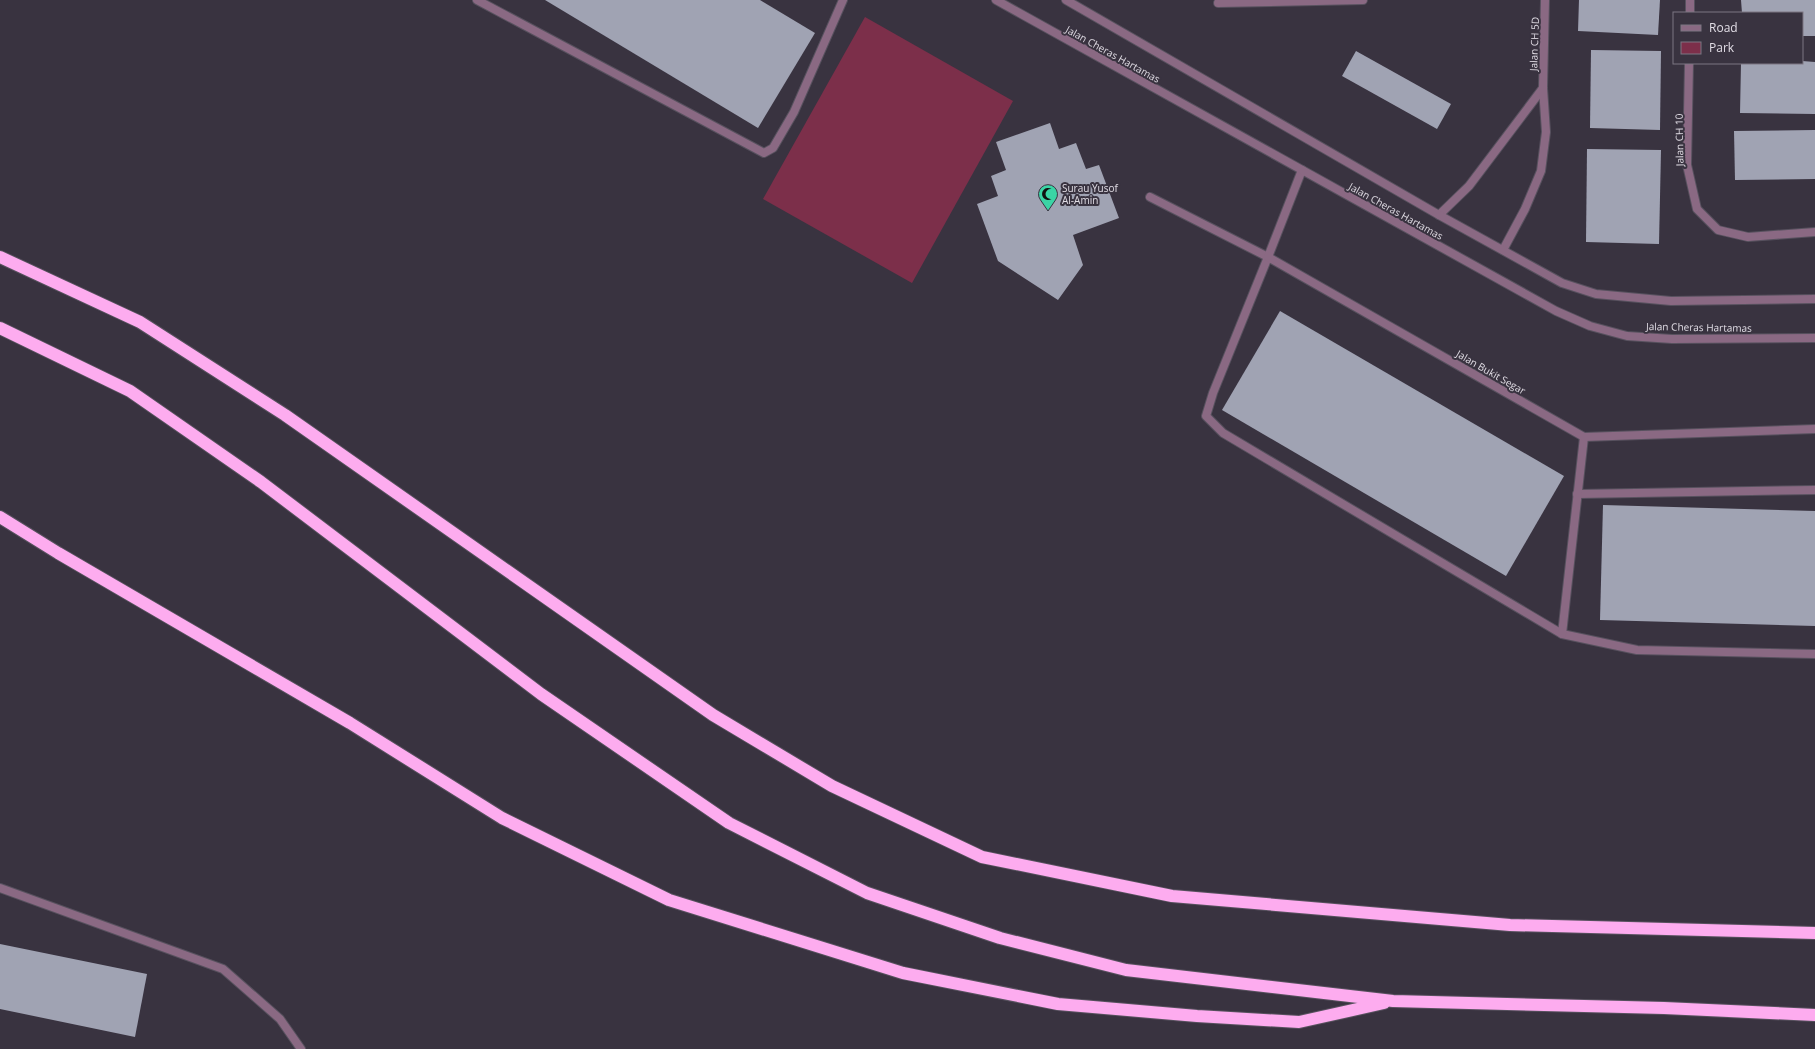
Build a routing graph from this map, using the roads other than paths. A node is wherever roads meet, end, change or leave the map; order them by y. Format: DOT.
graph roads {
  1 [pos="477,0"];
  2 [pos="841,0"];
  3 [pos="996,0"];
  4 [pos="1066,0"];
  5 [pos="1363,0"];
  6 [pos="1545,0"];
  7 [pos="1690,0"];
  8 [pos="1218,3"];
  9 [pos="1690,12"];
  10 [pos="1689,64"];
  11 [pos="1543,88"];
  12 [pos="1302,170"];
  13 [pos="1150,198"];
  14 [pos="1439,215"];
  15 [pos="1815,232"];
  16 [pos="1503,250"];
  17 [pos="0,257"];
  18 [pos="1268,257"];
  19 [pos="1815,299"];
  20 [pos="0,328"];
  21 [pos="1815,338"];
  22 [pos="1815,429"];
  23 [pos="1584,437"];
  24 [pos="1815,490"];
  25 [pos="1577,494"];
  26 [pos="0,517"];
  27 [pos="1562,634"];
  28 [pos="1815,654"];
  29 [pos="0,888"];
  30 [pos="1815,933"];
  31 [pos="1393,1001"];
  32 [pos="1815,1015"];
  33 [pos="301,1049"];
  1 -- 2 [label="street"];
  3 -- 12 [label="street, Jalan Cheras Hartamas"];
  4 -- 14 [label="street, Jalan Cheras Hartamas"];
  5 -- 8 [label="street"];
  6 -- 11 [label="street, Jalan CH 5D"];
  7 -- 9 [label="street"];
  10 -- 15 [label="street, Jalan CH 10"];
  11 -- 14 [label="street"];
  11 -- 16 [label="street, Jalan CH 5D"];
  12 -- 18 [label="street"];
  12 -- 21 [label="street, Jalan Cheras Hartamas"];
  13 -- 18 [label="street, Jalan Bukit Segar"];
  14 -- 16 [label="street, Jalan Cheras Hartamas"];
  16 -- 19 [label="street, Jalan Cheras Hartamas"];
  17 -- 30 [label="highway"];
  18 -- 23 [label="street, Jalan Bukit Segar"];
  18 -- 27 [label="street"];
  20 -- 31 [label="highway"];
  22 -- 23 [label="street"];
  23 -- 25 [label="street"];
  24 -- 25 [label="street"];
  25 -- 27 [label="street"];
  26 -- 31 [label="highway"];
  27 -- 28 [label="street"];
  29 -- 33 [label="street"];
  31 -- 32 [label="highway"];
}
